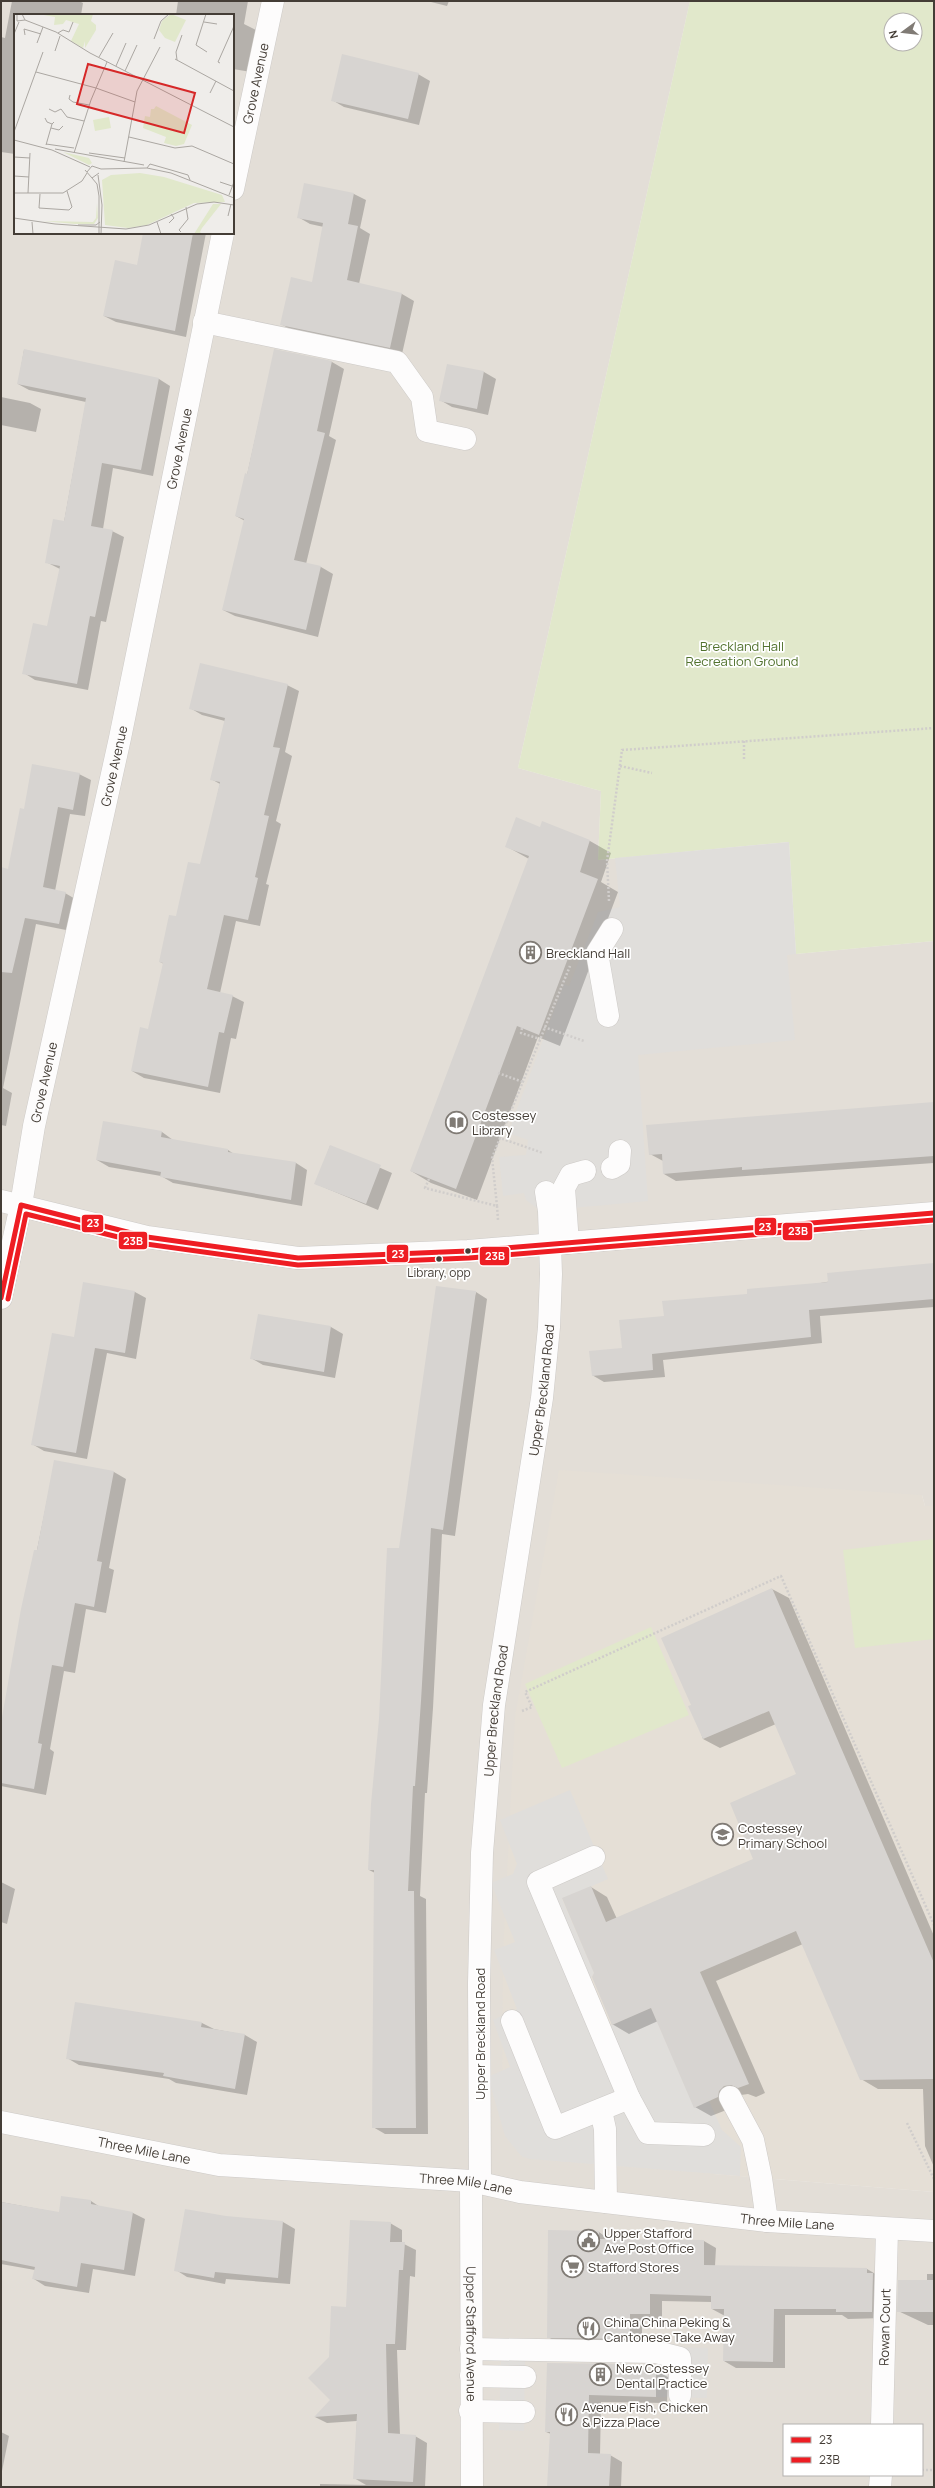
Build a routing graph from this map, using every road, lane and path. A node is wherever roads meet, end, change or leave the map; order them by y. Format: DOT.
graph roads {
  1 [pos="273,1"];
  2 [pos="234,184"];
  3 [pos="223,234"];
  4 [pos="204,322"];
  5 [pos="465,438"];
  6 [pos="934,728"];
  7 [pos="744,742"];
  8 [pos="744,759"];
  9 [pos="620,766"];
  10 [pos="652,773"];
  11 [pos="612,930"];
  12 [pos="572,960"];
  13 [pos="608,1016"];
  14 [pos="544,1027"];
  15 [pos="522,1028"];
  16 [pos="540,1039"];
  17 [pos="584,1041"];
  18 [pos="498,1073"];
  19 [pos="522,1082"];
  20 [pos="482,1126"];
  21 [pos="502,1134"];
  22 [pos="500,1138"];
  23 [pos="543,1153"];
  24 [pos="585,1171"];
  25 [pos="429,1179"];
  26 [pos="546,1192"];
  27 [pos="11,1203"];
  28 [pos="496,1206"];
  29 [pos="934,1213"];
  30 [pos="558,1243"];
  31 [pos="500,1248"];
  32 [pos="1,1298"];
  33 [pos="492,1724"];
  34 [pos="594,1857"];
  35 [pos="934,1925"];
  36 [pos="512,2021"];
  37 [pos="629,2098"];
  38 [pos="730,2098"];
  39 [pos="602,2111"];
  40 [pos="1,2122"];
  41 [pos="908,2123"];
  42 [pos="704,2135"];
  43 [pos="934,2179"];
  44 [pos="475,2182"];
  45 [pos="606,2202"];
  46 [pos="767,2221"];
  47 [pos="886,2230"];
  48 [pos="934,2231"];
  49 [pos="471,2349"];
  50 [pos="471,2376"];
  51 [pos="525,2377"];
  52 [pos="680,2395"];
  53 [pos="470,2411"];
  54 [pos="524,2412"];
  55 [pos="882,2424"];
  56 [pos="923,2470"];
  57 [pos="934,2470"];
  58 [pos="881,2476"];
  59 [pos="472,2487"];
  60 [pos="880,2487"];
  1 -- 2 [label="street, Grove Avenue"];
  3 -- 4 [label="street, Grove Avenue"];
  4 -- 5 [label="street"];
  4 -- 27 [label="street, Grove Avenue"];
  6 -- 7 [label="path"];
  7 -- 8 [label="path"];
  7 -- 9 [label="path"];
  9 -- 10 [label="path"];
  9 -- 11 [label="path"];
  11 -- 13 [label="street"];
  12 -- 14 [label="path"];
  14 -- 16 [label="path"];
  14 -- 17 [label="path"];
  15 -- 16 [label="path"];
  16 -- 19 [label="path"];
  18 -- 19 [label="path"];
  19 -- 21 [label="path"];
  20 -- 21 [label="path"];
  21 -- 22 [label="path"];
  22 -- 23 [label="path"];
  22 -- 28 [label="path"];
  24 -- 30 [label="street"];
  25 -- 28 [label="path"];
  26 -- 30 [label="street"];
  27 -- 31 [label="street"];
  27 -- 32 [label="street, Grove Avenue"];
  28 -- 31 [label="path"];
  29 -- 30 [label="street"];
  30 -- 31 [label="street"];
  30 -- 33 [label="street, Upper Breckland Road"];
  33 -- 35 [label="path"];
  33 -- 44 [label="street, Upper Breckland Road"];
  34 -- 37 [label="street"];
  36 -- 39 [label="street"];
  37 -- 39 [label="street"];
  37 -- 42 [label="street"];
  38 -- 46 [label="street"];
  39 -- 45 [label="street"];
  40 -- 44 [label="street, Three Mile Lane"];
  41 -- 43 [label="path"];
  44 -- 45 [label="street, Three Mile Lane"];
  44 -- 49 [label="street, Upper Stafford Avenue"];
  45 -- 46 [label="street, Three Mile Lane"];
  46 -- 47 [label="street, Three Mile Lane"];
  47 -- 48 [label="street, Three Mile Lane"];
  47 -- 55 [label="street, Rowan Court"];
  49 -- 50 [label="street, Upper Stafford Avenue"];
  49 -- 52 [label="street"];
  50 -- 51 [label="street"];
  50 -- 53 [label="street, Upper Stafford Avenue"];
  53 -- 54 [label="street"];
  53 -- 59 [label="street, Upper Stafford Avenue"];
  56 -- 57 [label="path"];
  58 -- 60 [label="street"];
}
